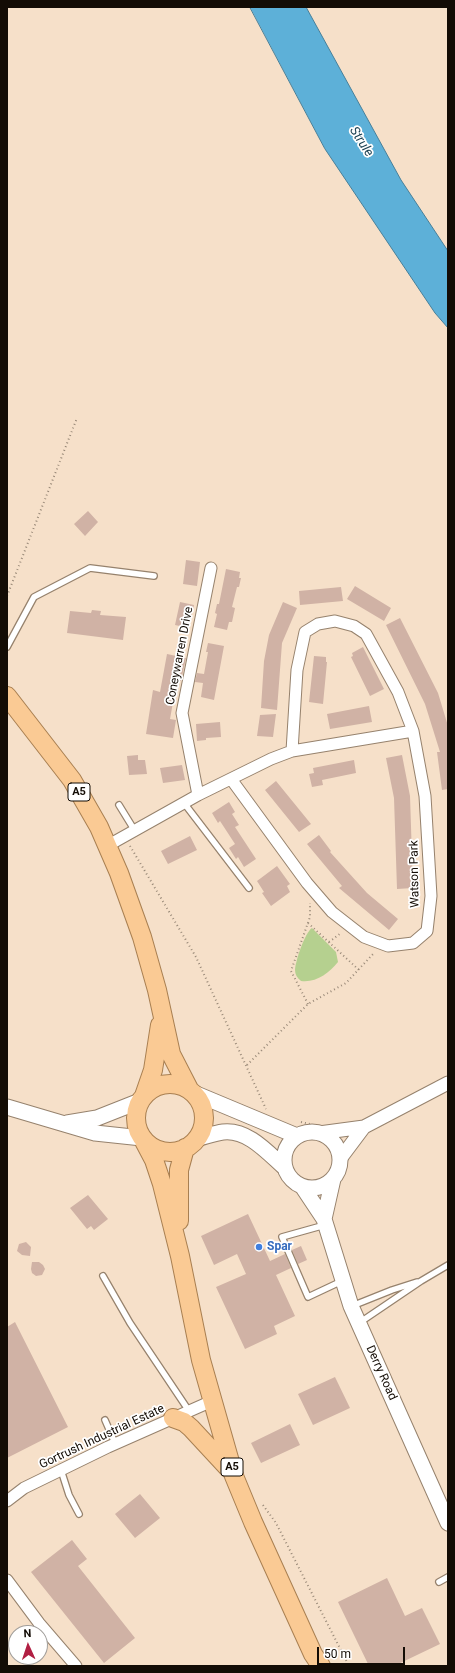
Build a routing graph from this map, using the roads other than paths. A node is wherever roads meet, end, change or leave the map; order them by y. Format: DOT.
graph roads {
  1 [pos="211,568"];
  2 [pos="154,576"];
  3 [pos="7,647"];
  4 [pos="7,696"];
  5 [pos="413,731"];
  6 [pos="292,751"];
  7 [pos="230,779"];
  8 [pos="198,795"];
  9 [pos="184,803"];
  10 [pos="119,805"];
  11 [pos="135,831"];
  12 [pos="107,846"];
  13 [pos="249,888"];
  14 [pos="162,1014"];
  15 [pos="448,1083"];
  16 [pos="191,1091"];
  17 [pos="142,1098"];
  18 [pos="7,1107"];
  19 [pos="64,1123"];
  20 [pos="364,1127"];
  21 [pos="297,1128"];
  22 [pos="316,1129"];
  23 [pos="143,1139"];
  24 [pos="192,1143"];
  25 [pos="340,1159"];
  26 [pos="285,1168"];
  27 [pos="333,1179"];
  28 [pos="302,1186"];
  29 [pos="324,1222"];
  30 [pos="180,1256"];
  31 [pos="448,1265"];
  32 [pos="103,1276"];
  33 [pos="342,1281"];
  34 [pos="421,1281"];
  35 [pos="352,1306"];
  36 [pos="359,1324"];
  37 [pos="212,1401"];
  38 [pos="181,1415"];
  39 [pos="105,1420"];
  40 [pos="115,1443"];
  41 [pos="61,1470"];
  42 [pos="234,1476"];
  43 [pos="7,1501"];
  44 [pos="79,1514"];
  45 [pos="448,1523"];
  46 [pos="448,1577"];
  47 [pos="7,1580"];
  48 [pos="439,1582"];
  49 [pos="76,1666"];
  50 [pos="321,1666"];
  1 -- 8 [label="street, Coneywarren Drive"];
  2 -- 3 [label="lane"];
  4 -- 12 [label="highway, A5"];
  5 -- 6 [label="street"];
  5 -- 6 [label="street, Watson Park"];
  5 -- 7 [label="street, Watson Park"];
  6 -- 7 [label="street"];
  7 -- 8 [label="street"];
  8 -- 9 [label="street"];
  9 -- 11 [label="street"];
  9 -- 13 [label="lane"];
  10 -- 11 [label="lane"];
  11 -- 12 [label="street"];
  12 -- 14 [label="highway, A5"];
  14 -- 16 [label="highway, A5"];
  14 -- 17 [label="highway, A5"];
  15 -- 20 [label="street"];
  16 -- 17 [label="highway"];
  16 -- 21 [label="main road"];
  16 -- 24 [label="highway, A5"];
  17 -- 19 [label="main road"];
  17 -- 23 [label="highway, A5"];
  18 -- 19 [label="main road"];
  19 -- 23 [label="main road"];
  20 -- 22 [label="street"];
  20 -- 25 [label="street"];
  21 -- 22 [label="main road"];
  21 -- 26 [label="main road"];
  22 -- 25 [label="main road"];
  23 -- 24 [label="highway"];
  23 -- 30 [label="highway, A5"];
  24 -- 26 [label="main road"];
  24 -- 30 [label="highway, A5"];
  25 -- 27 [label="main road"];
  26 -- 28 [label="main road"];
  27 -- 28 [label="main road"];
  27 -- 29 [label="main road, Derry Road"];
  28 -- 29 [label="main road, Derry Road"];
  29 -- 33 [label="main road, Derry Road"];
  29 -- 33 [label="lane"];
  30 -- 37 [label="highway, A5"];
  31 -- 34 [label="lane"];
  32 -- 38 [label="lane"];
  33 -- 35 [label="main road, Derry Road"];
  34 -- 35 [label="lane"];
  34 -- 36 [label="lane"];
  35 -- 36 [label="main road, Derry Road"];
  36 -- 45 [label="main road, Derry Road"];
  37 -- 38 [label="street, Gortrush Industrial Estate"];
  37 -- 42 [label="highway, A5"];
  38 -- 40 [label="street, Gortrush Industrial Estate"];
  38 -- 42 [label="highway"];
  39 -- 40 [label="lane"];
  40 -- 41 [label="street, Gortrush Industrial Estate"];
  41 -- 43 [label="street, Gortrush Industrial Estate"];
  41 -- 44 [label="lane"];
  42 -- 50 [label="highway, A5"];
  46 -- 48 [label="lane"];
  47 -- 49 [label="street"];
}
